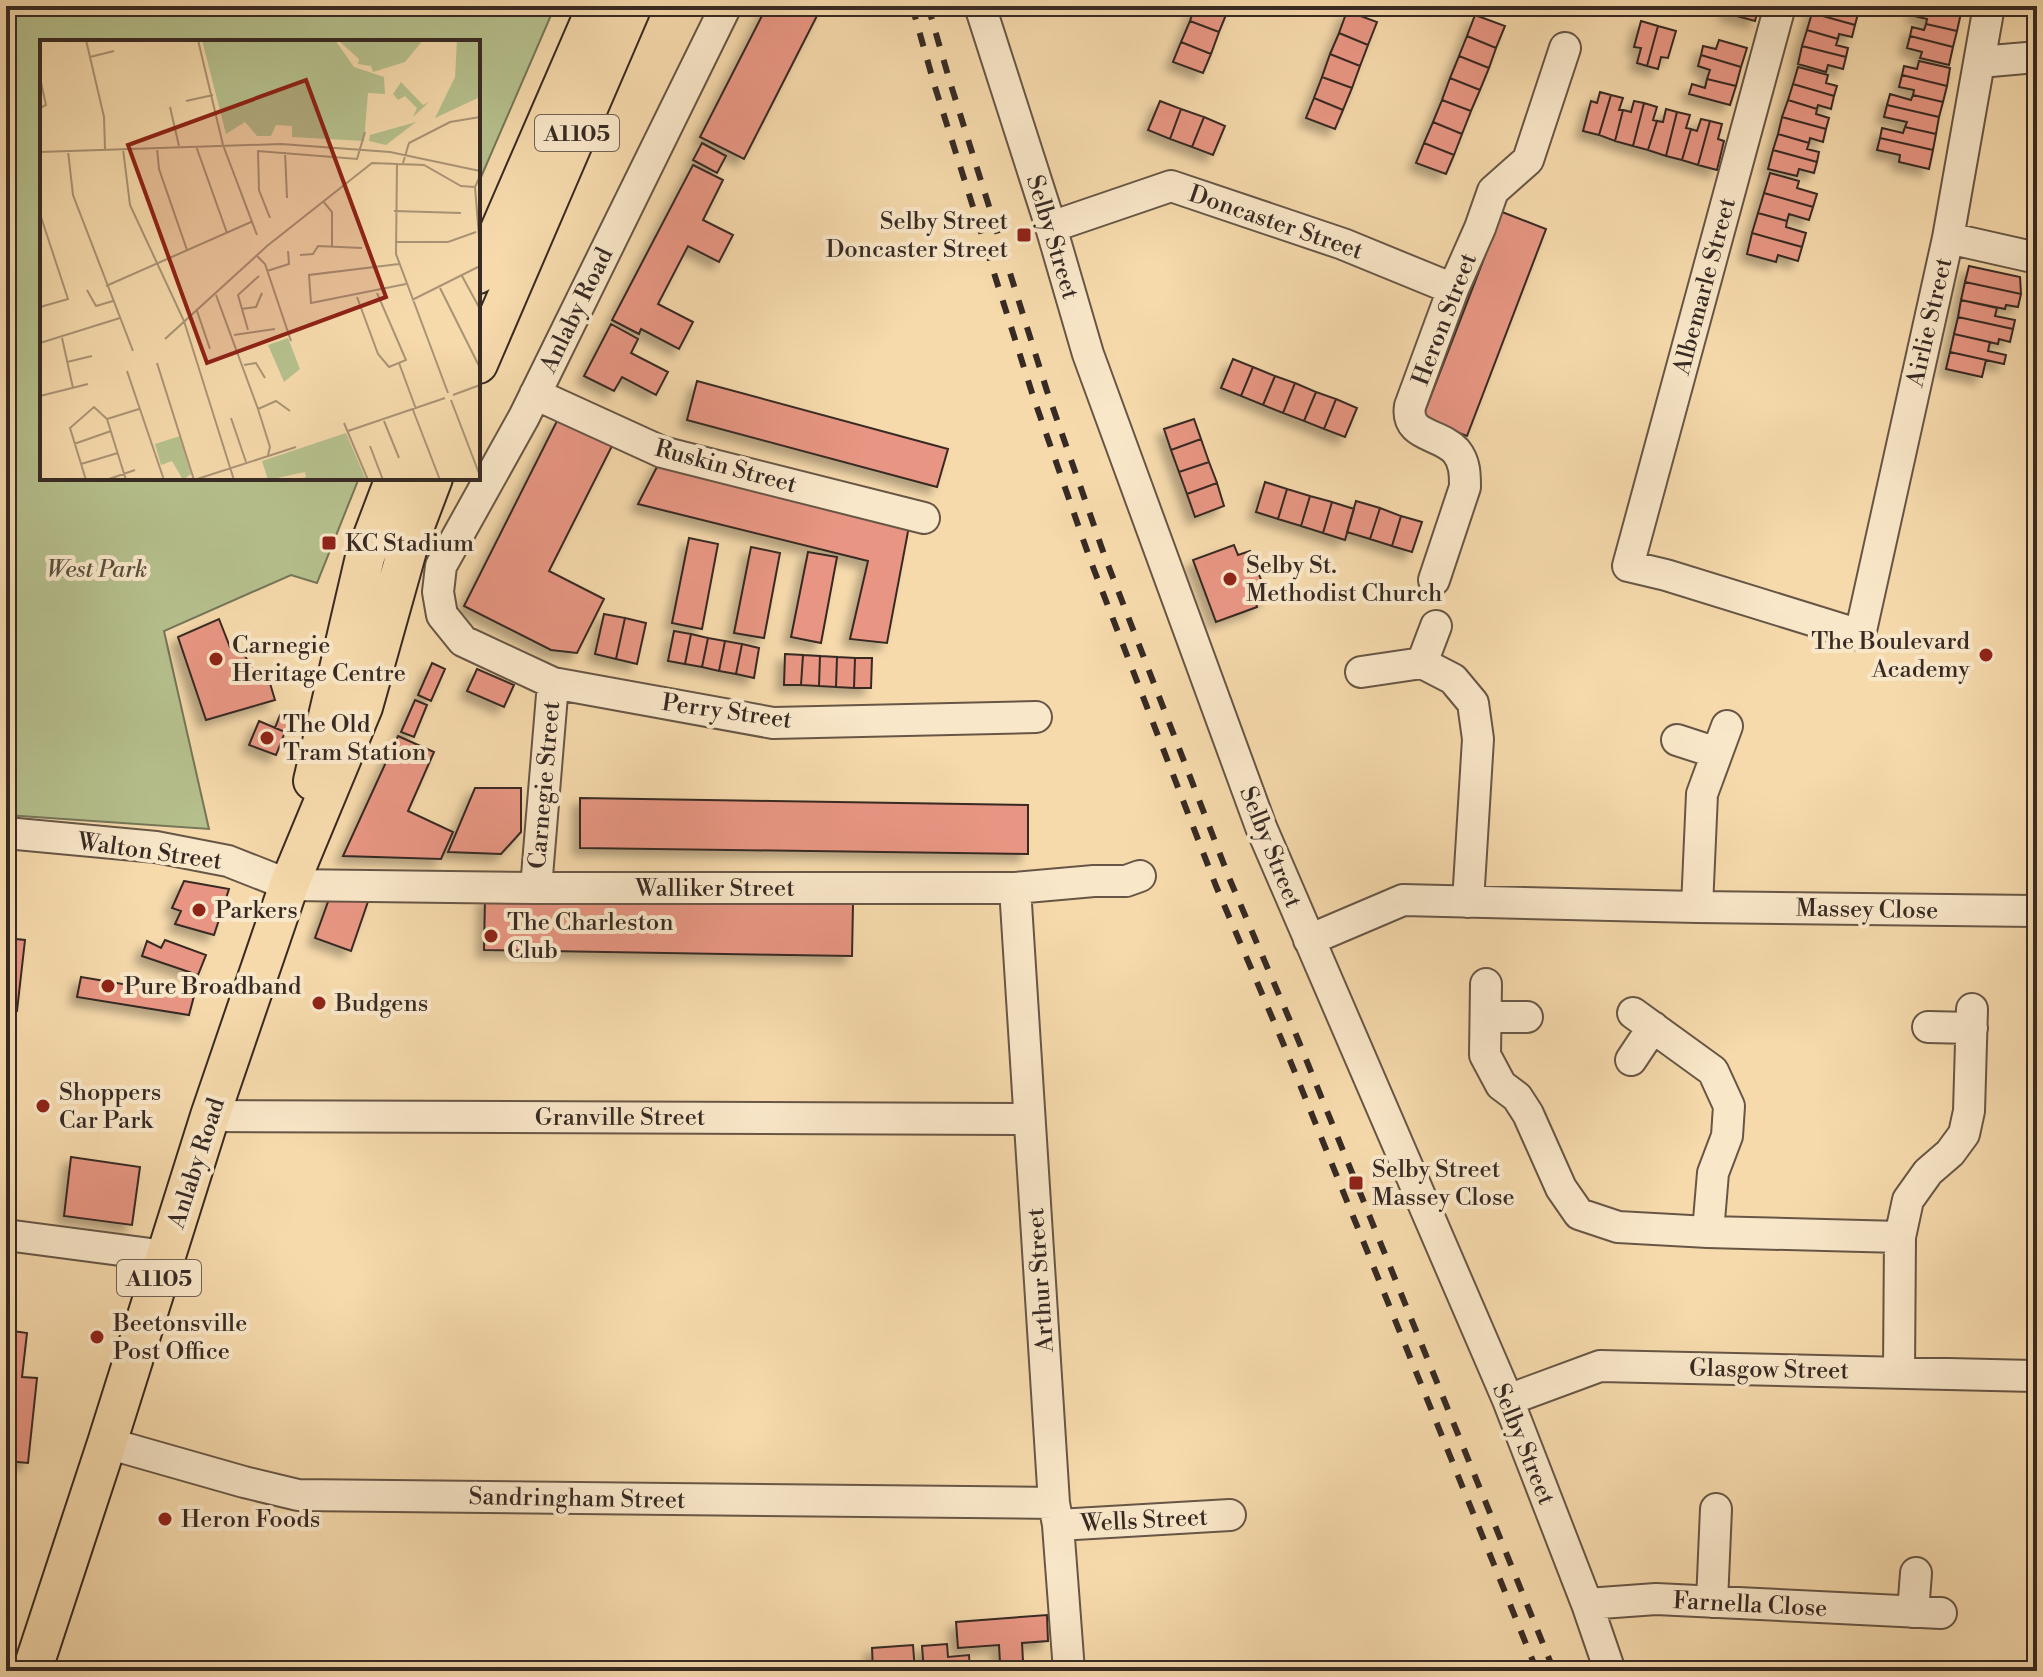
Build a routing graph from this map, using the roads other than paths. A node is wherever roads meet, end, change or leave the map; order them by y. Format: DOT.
graph roads {
  1 [pos="597,6"];
  2 [pos="632,6"];
  3 [pos="726,6"];
  4 [pos="980,6"];
  5 [pos="1780,6"];
  6 [pos="1989,6"];
  7 [pos="1565,48"];
  8 [pos="2037,57"];
  9 [pos="1980,62"];
  10 [pos="1051,227"];
  11 [pos="1948,238"];
  12 [pos="511,246"];
  13 [pos="2037,258"];
  14 [pos="480,272"];
  15 [pos="1453,289"];
  16 [pos="480,357"];
  17 [pos="535,394"];
  18 [pos="394,480"];
  19 [pos="432,480"];
  20 [pos="924,518"];
  21 [pos="1434,580"];
  22 [pos="442,615"];
  23 [pos="1436,626"];
  24 [pos="1860,635"];
  25 [pos="1422,663"];
  26 [pos="1361,672"];
  27 [pos="553,683"];
  28 [pos="1036,717"];
  29 [pos="1677,740"];
  30 [pos="6,833"];
  31 [pos="1140,876"];
  32 [pos="289,885"];
  33 [pos="536,888"];
  34 [pos="1015,888"];
  35 [pos="1468,902"];
  36 [pos="1697,907"];
  37 [pos="2037,911"];
  38 [pos="1309,940"];
  39 [pos="1486,984"];
  40 [pos="1486,1017"];
  41 [pos="1527,1017"];
  42 [pos="1928,1027"];
  43 [pos="1631,1060"];
  44 [pos="210,1116"];
  45 [pos="1029,1119"];
  46 [pos="1708,1232"];
  47 [pos="6,1235"];
  48 [pos="1900,1237"];
  49 [pos="166,1256"];
  50 [pos="1899,1372"];
  51 [pos="2037,1376"];
  52 [pos="1508,1400"];
  53 [pos="107,1443"];
  54 [pos="1716,1509"];
  55 [pos="1056,1514"];
  56 [pos="1230,1515"];
  57 [pos="1916,1573"];
  58 [pos="1712,1602"];
  59 [pos="1587,1604"];
  60 [pos="32,1671"];
  61 [pos="1069,1671"];
  62 [pos="1610,1671"];
  1 -- 12 [label="main road, A1105"];
  2 -- 12 [label="main road, A1105"];
  3 -- 17 [label="street, Anlaby Road"];
  4 -- 10 [label="street, Selby Street"];
  5 -- 24 [label="street, Albemarle Street"];
  6 -- 9 [label="street, Airlie Street"];
  7 -- 15 [label="street, Heron Street"];
  8 -- 9 [label="street"];
  9 -- 11 [label="street, Airlie Street"];
  10 -- 15 [label="street, Doncaster Street"];
  10 -- 38 [label="street, Selby Street"];
  11 -- 13 [label="street"];
  11 -- 24 [label="street, Airlie Street"];
  12 -- 14 [label="main road, A1105"];
  12 -- 16 [label="main road, A1105"];
  15 -- 21 [label="street, Heron Street"];
  17 -- 20 [label="street, Ruskin Street"];
  17 -- 22 [label="street, Anlaby Road"];
  18 -- 32 [label="main road, Anlaby Road / A1105"];
  19 -- 32 [label="main road, Anlaby Road / A1105"];
  22 -- 27 [label="street, Perry Street"];
  23 -- 25 [label="street"];
  25 -- 26 [label="street"];
  25 -- 35 [label="street"];
  27 -- 28 [label="street, Perry Street"];
  27 -- 33 [label="street, Carnegie Street"];
  29 -- 36 [label="street"];
  30 -- 32 [label="street, Walton Street"];
  31 -- 34 [label="street, Walliker Street"];
  32 -- 33 [label="street, Walliker Street"];
  32 -- 44 [label="main road, Anlaby Road / A1105"];
  33 -- 34 [label="street, Walliker Street"];
  34 -- 45 [label="street, Arthur Street"];
  35 -- 36 [label="street, Massey Close"];
  35 -- 38 [label="street, Massey Close"];
  36 -- 37 [label="street, Massey Close"];
  38 -- 52 [label="street, Selby Street"];
  39 -- 40 [label="street"];
  40 -- 41 [label="street"];
  40 -- 46 [label="street"];
  42 -- 48 [label="street"];
  43 -- 46 [label="street"];
  44 -- 45 [label="street, Granville Street"];
  44 -- 49 [label="main road, Anlaby Road / A1105"];
  45 -- 55 [label="street, Arthur Street"];
  46 -- 48 [label="street"];
  47 -- 49 [label="street"];
  48 -- 50 [label="street"];
  49 -- 53 [label="main road, Anlaby Road / A1105"];
  50 -- 51 [label="street, Glasgow Street"];
  50 -- 52 [label="street, Glasgow Street"];
  52 -- 59 [label="street, Selby Street"];
  53 -- 55 [label="street, Sandringham Street"];
  53 -- 60 [label="main road, Anlaby Road / A1105"];
  54 -- 58 [label="street"];
  55 -- 56 [label="street, Wells Street"];
  55 -- 61 [label="street, Arthur Street"];
  57 -- 58 [label="street, Farnella Close"];
  58 -- 59 [label="street, Farnella Close"];
  59 -- 62 [label="street, Selby Street"];
}
